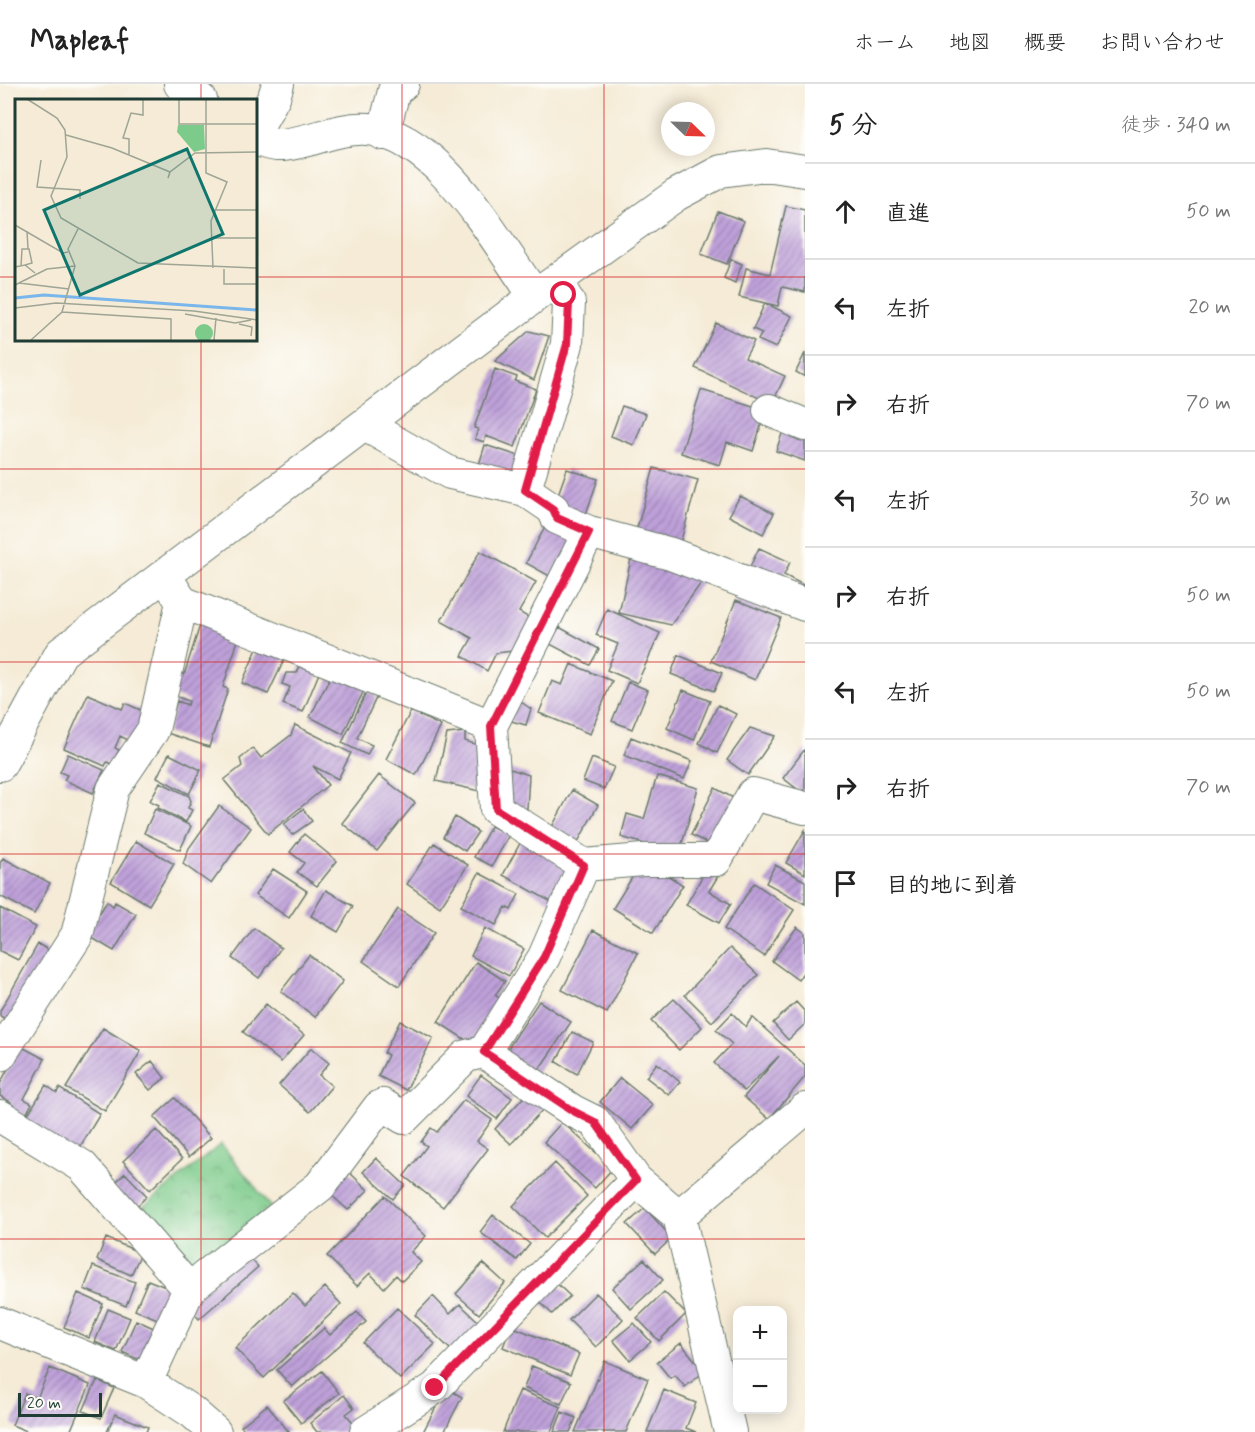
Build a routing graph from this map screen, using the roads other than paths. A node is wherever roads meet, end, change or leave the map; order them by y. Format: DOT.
graph roads {
  1 [pos="180,84"];
  2 [pos="278,84"];
  3 [pos="403,84"];
  4 [pos="200,99"];
  5 [pos="256,129"];
  6 [pos="383,134"];
  7 [pos="256,140"];
  8 [pos="805,171"];
  9 [pos="552,291"];
  10 [pos="769,410"];
  11 [pos="365,425"];
  12 [pos="805,425"];
  13 [pos="525,490"];
  14 [pos="589,532"];
  15 [pos="165,576"];
  16 [pos="182,602"];
  17 [pos="805,605"];
  18 [pos="491,726"];
  19 [pos="0,765"];
  20 [pos="805,808"];
  21 [pos="584,865"];
  22 [pos="484,1052"];
  23 [pos="0,1055"];
  24 [pos="805,1109"];
  25 [pos="0,1116"];
  26 [pos="636,1180"];
  27 [pos="680,1216"];
  28 [pos="189,1289"];
  29 [pos="2,1328"];
  30 [pos="146,1382"];
  31 [pos="215,1432"];
  32 [pos="366,1432"];
  33 [pos="730,1432"];
  1 -- 4 [label="street"];
  2 -- 5 [label="street"];
  3 -- 6 [label="street"];
  6 -- 7 [label="street"];
  6 -- 9 [label="street"];
  8 -- 9 [label="street"];
  9 -- 11 [label="street"];
  9 -- 13 [label="street"];
  10 -- 12 [label="street"];
  11 -- 13 [label="street"];
  11 -- 15 [label="street"];
  13 -- 14 [label="street"];
  14 -- 17 [label="street"];
  14 -- 18 [label="street"];
  15 -- 16 [label="street"];
  15 -- 19 [label="street"];
  16 -- 18 [label="street"];
  16 -- 23 [label="street"];
  18 -- 21 [label="street"];
  20 -- 21 [label="street"];
  21 -- 22 [label="street"];
  22 -- 26 [label="street"];
  22 -- 28 [label="street"];
  24 -- 27 [label="street"];
  25 -- 28 [label="street"];
  26 -- 27 [label="street"];
  26 -- 32 [label="street"];
  27 -- 33 [label="street"];
  28 -- 30 [label="street"];
  29 -- 30 [label="street"];
  30 -- 31 [label="street"];
}
